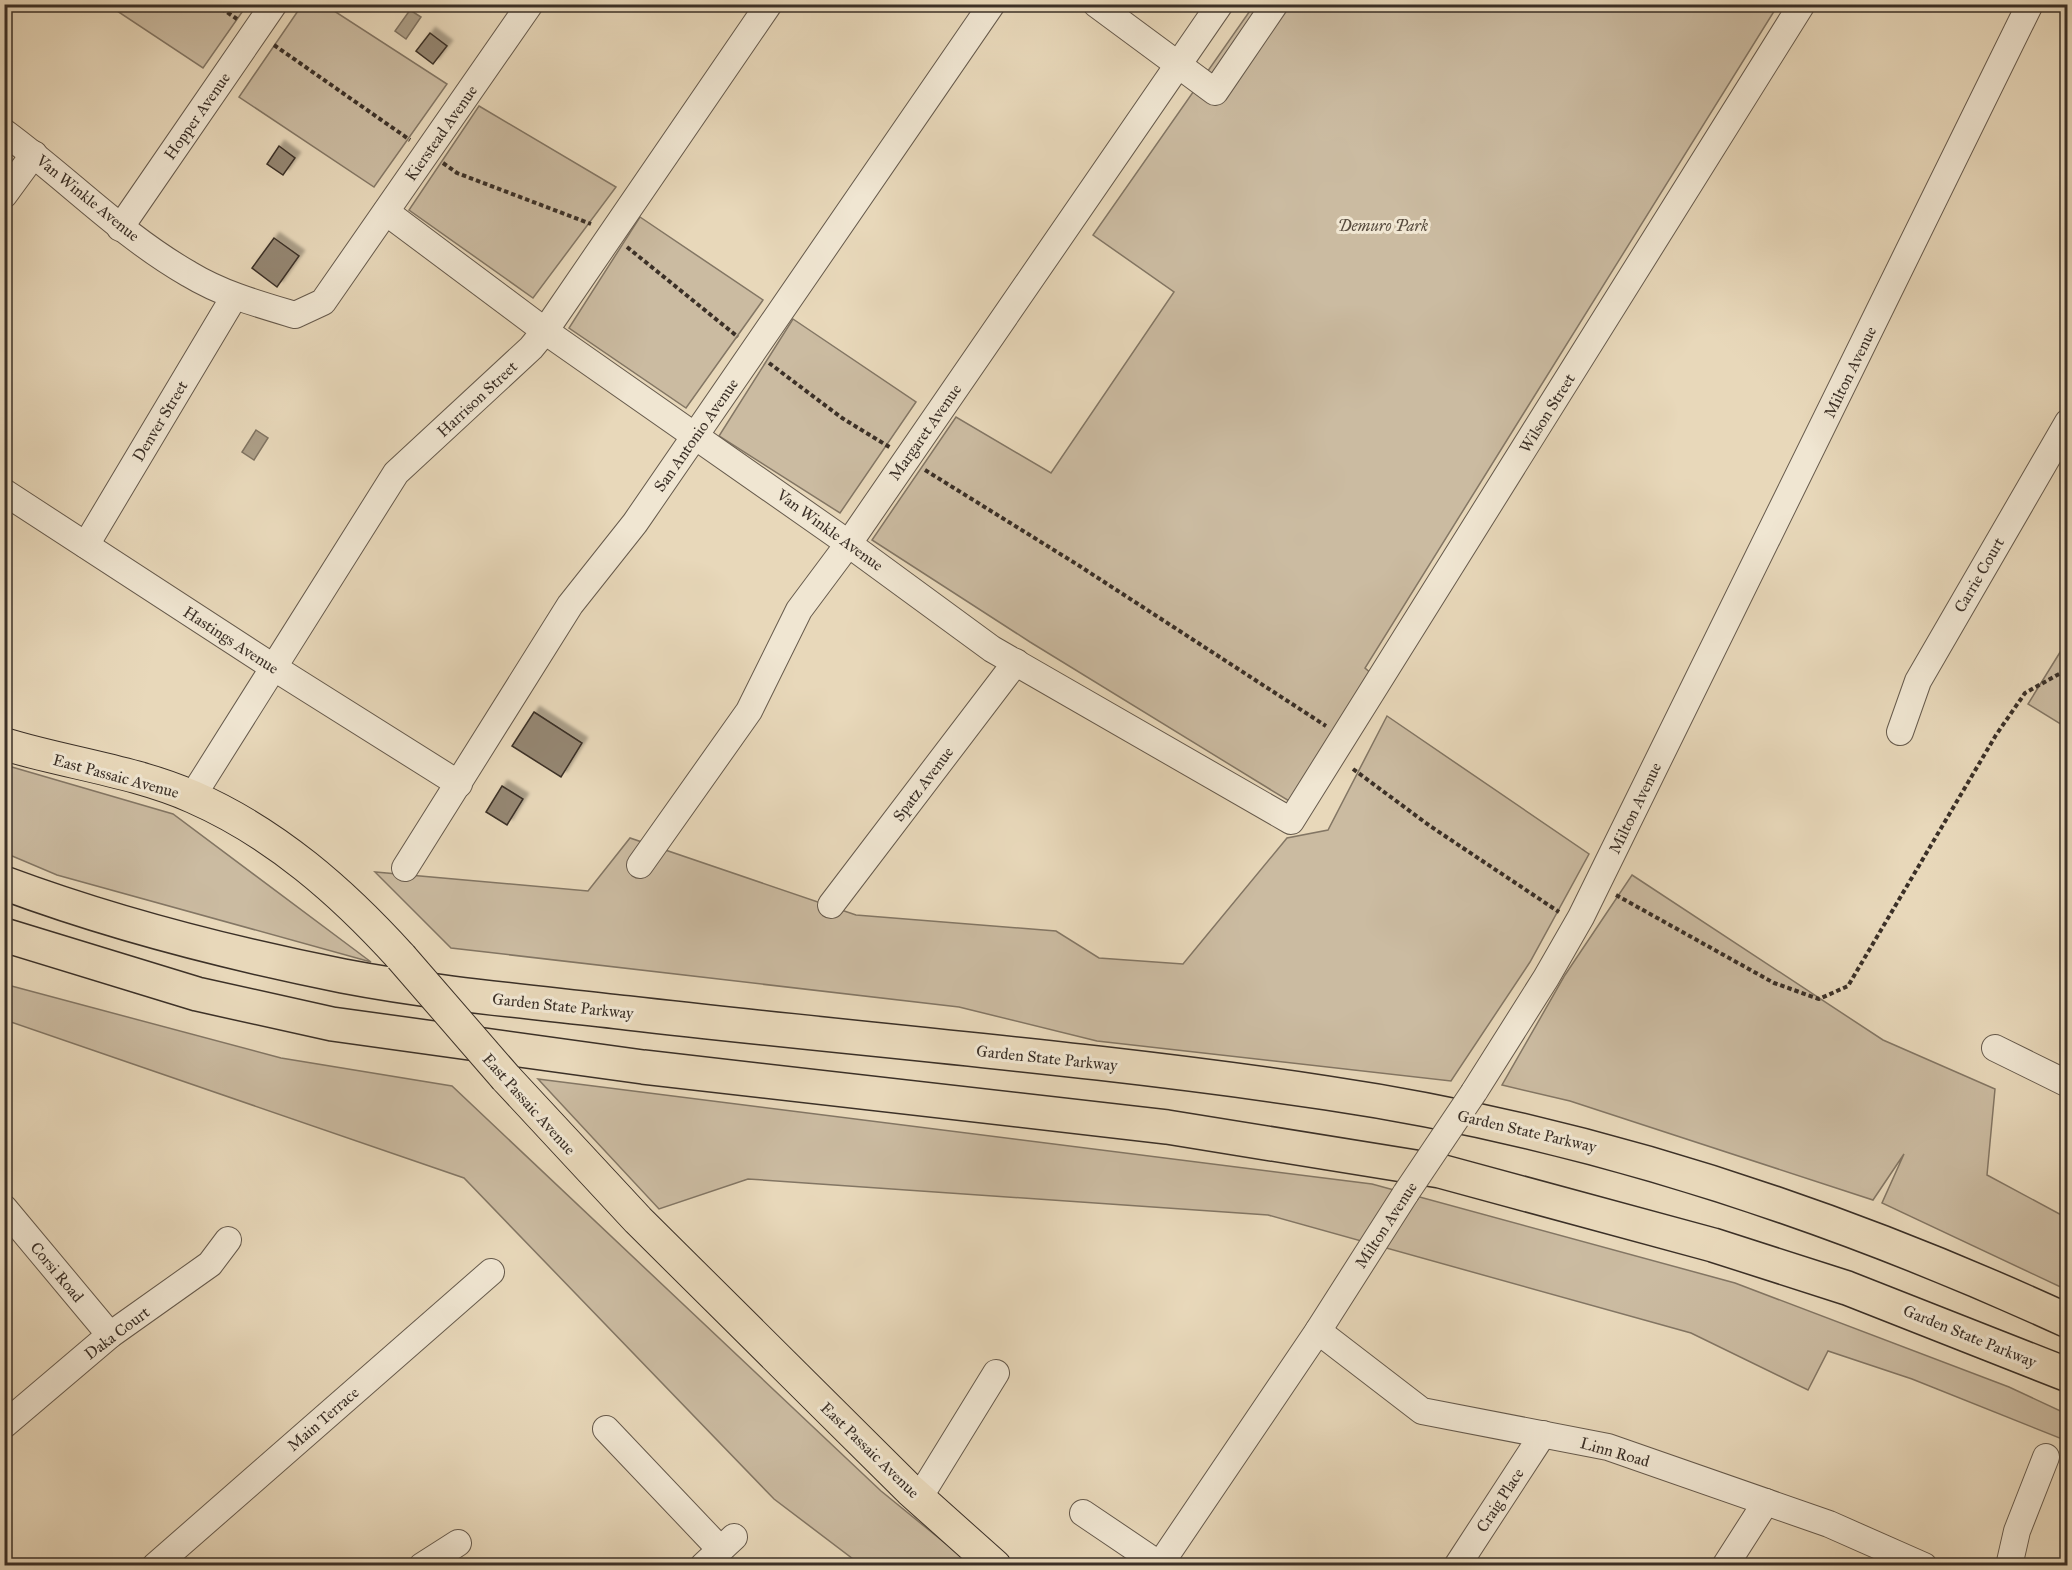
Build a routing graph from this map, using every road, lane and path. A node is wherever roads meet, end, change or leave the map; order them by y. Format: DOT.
graph roads {
  1 [pos="215,4"];
  2 [pos="274,4"];
  3 [pos="530,4"];
  4 [pos="769,4"];
  5 [pos="992,4"];
  6 [pos="1096,4"];
  7 [pos="1220,4"];
  8 [pos="1275,4"];
  9 [pos="1802,4"];
  10 [pos="2030,4"];
  11 [pos="242,23"];
  12 [pos="274,45"];
  13 [pos="1178,66"];
  14 [pos="4,132"];
  15 [pos="410,140"];
  16 [pos="34,154"];
  17 [pos="440,161"];
  18 [pos="4,195"];
  19 [pos="386,212"];
  20 [pos="596,226"];
  21 [pos="120,228"];
  22 [pos="622,243"];
  23 [pos="352,261"];
  24 [pos="234,297"];
  25 [pos="545,331"];
  26 [pos="740,339"];
  27 [pos="769,363"];
  28 [pos="2067,422"];
  29 [pos="696,436"];
  30 [pos="893,450"];
  31 [pos="920,466"];
  32 [pos="4,492"];
  33 [pos="849,543"];
  34 [pos="86,545"];
  35 [pos="1016,662"];
  36 [pos="273,667"];
  37 [pos="2067,669"];
  38 [pos="1900,732"];
  39 [pos="1343,739"];
  40 [pos="4,744"];
  41 [pos="1353,769"];
  42 [pos="459,784"];
  43 [pos="192,797"];
  44 [pos="1292,821"];
  45 [pos="640,865"];
  46 [pos="405,868"];
  47 [pos="4,883"];
  48 [pos="1610,891"];
  49 [pos="831,905"];
  50 [pos="1564,915"];
  51 [pos="4,935"];
  52 [pos="1995,1048"];
  53 [pos="2067,1084"];
  54 [pos="4,1208"];
  55 [pos="228,1240"];
  56 [pos="491,1272"];
  57 [pos="2067,1321"];
  58 [pos="1318,1331"];
  59 [pos="110,1335"];
  60 [pos="996,1373"];
  61 [pos="2067,1375"];
  62 [pos="4,1425"];
  63 [pos="606,1429"];
  64 [pos="1543,1434"];
  65 [pos="2046,1457"];
  66 [pos="919,1498"];
  67 [pos="1766,1502"];
  68 [pos="1083,1514"];
  69 [pos="458,1543"];
  70 [pos="719,1550"];
  71 [pos="1160,1565"];
  72 [pos="155,1566"];
  73 [pos="422,1566"];
  74 [pos="995,1566"];
  75 [pos="1457,1566"];
  76 [pos="1725,1566"];
  77 [pos="1924,1566"];
  78 [pos="2009,1566"];
  1 -- 11 [label="path"];
  2 -- 21 [label="street, Hopper Avenue"];
  3 -- 19 [label="street, Kierstead Avenue"];
  4 -- 25 [label="street, Harrison Street"];
  5 -- 29 [label="street, San Antonio Avenue"];
  6 -- 13 [label="street"];
  7 -- 13 [label="street, Margaret Avenue"];
  8 -- 13 [label="street"];
  9 -- 39 [label="street, Wilson Street"];
  10 -- 58 [label="street, Milton Avenue, bridge"];
  12 -- 15 [label="path"];
  13 -- 33 [label="street, Margaret Avenue"];
  14 -- 16 [label="street, Van Winkle Avenue"];
  16 -- 18 [label="street"];
  16 -- 21 [label="street, Van Winkle Avenue"];
  17 -- 20 [label="path"];
  19 -- 23 [label="street, Kierstead Avenue"];
  19 -- 25 [label="street, Van Winkle Avenue"];
  21 -- 24 [label="street, Van Winkle Avenue"];
  22 -- 26 [label="path"];
  23 -- 24 [label="street, Van Winkle Avenue"];
  24 -- 34 [label="street, Denver Street"];
  25 -- 29 [label="street, Van Winkle Avenue"];
  25 -- 36 [label="street, Harrison Street"];
  27 -- 30 [label="path"];
  28 -- 38 [label="street, Carrie Court"];
  29 -- 33 [label="street, Van Winkle Avenue"];
  29 -- 42 [label="street, San Antonio Avenue"];
  31 -- 39 [label="path"];
  32 -- 34 [label="street, Hastings Avenue"];
  33 -- 35 [label="street, Van Winkle Avenue"];
  33 -- 45 [label="street, Margaret Avenue"];
  34 -- 36 [label="street, Hastings Avenue"];
  35 -- 44 [label="street, Van Winkle Avenue"];
  35 -- 49 [label="street, Spatz Avenue"];
  36 -- 42 [label="street, Hastings Avenue"];
  36 -- 43 [label="street, Harrison Street"];
  37 -- 48 [label="path"];
  39 -- 44 [label="street, Wilson Street"];
  40 -- 43 [label="main road, East Passaic Avenue"];
  41 -- 50 [label="path"];
  42 -- 46 [label="street, San Antonio Avenue"];
  43 -- 66 [label="main road, East Passaic Avenue, bridge"];
  47 -- 57 [label="highway, Garden State Parkway"];
  51 -- 61 [label="highway, Garden State Parkway"];
  52 -- 53 [label="street"];
  54 -- 59 [label="street, Corsi Road"];
  55 -- 59 [label="street, Daka Court"];
  56 -- 72 [label="street, Main Terrace"];
  58 -- 64 [label="street, Linn Road"];
  58 -- 71 [label="street, Milton Avenue"];
  59 -- 62 [label="street, Daka Court"];
  60 -- 66 [label="street"];
  63 -- 70 [label="street"];
  64 -- 67 [label="street, Linn Road"];
  64 -- 75 [label="street, Craig Place"];
  65 -- 78 [label="street"];
  66 -- 74 [label="main road, East Passaic Avenue"];
  67 -- 76 [label="street"];
  67 -- 77 [label="street, Linn Road"];
  68 -- 71 [label="street"];
  69 -- 73 [label="street"];
}
